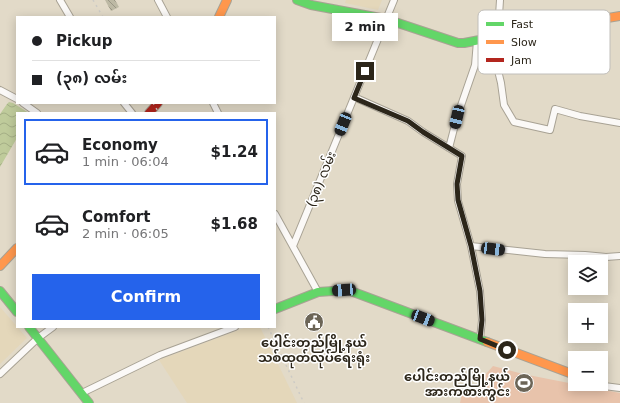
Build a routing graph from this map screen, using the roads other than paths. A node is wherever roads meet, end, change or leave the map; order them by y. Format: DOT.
graph roads {
  1 [pos="60,0"];
  2 [pos="158,0"];
  3 [pos="227,0"];
  4 [pos="297,0"];
  5 [pos="394,0"];
  6 [pos="500,0"];
  7 [pos="499,10"];
  8 [pos="69,16"];
  9 [pos="166,16"];
  10 [pos="219,16"];
  11 [pos="620,16"];
  12 [pos="610,18"];
  13 [pos="386,19"];
  14 [pos="477,41"];
  15 [pos="499,74"];
  16 [pos="0,90"];
  17 [pos="16,98"];
  18 [pos="354,98"];
  19 [pos="24,104"];
  20 [pos="125,104"];
  21 [pos="157,104"];
  22 [pos="36,112"];
  23 [pos="131,112"];
  24 [pos="150,112"];
  25 [pos="620,123"];
  26 [pos="450,148"];
  27 [pos="276,216"];
  28 [pos="293,246"];
  29 [pos="471,246"];
  30 [pos="16,249"];
  31 [pos="620,256"];
  32 [pos="0,266"];
  33 [pos="0,291"];
  34 [pos="318,292"];
  35 [pos="276,309"];
  36 [pos="16,311"];
  37 [pos="30,328"];
  38 [pos="52,328"];
  39 [pos="232,328"];
  40 [pos="38,338"];
  41 [pos="480,339"];
  42 [pos="568,372"];
  43 [pos="0,374"];
  44 [pos="608,386"];
  45 [pos="620,388"];
  46 [pos="82,393"];
  47 [pos="89,403"];
  1 -- 8 [label="street"];
  2 -- 9 [label="street"];
  3 -- 10 [label="main road"];
  4 -- 13 [label="main road"];
  5 -- 13 [label="street, (၃၈) လမ်း"];
  6 -- 7 [label="street"];
  11 -- 12 [label="main road"];
  13 -- 14 [label="main road"];
  13 -- 18 [label="street, (၃၈) လမ်း"];
  14 -- 26 [label="street"];
  15 -- 25 [label="street"];
  16 -- 17 [label="street"];
  18 -- 26 [label="street"];
  18 -- 28 [label="street, (၃၈) လမ်း"];
  19 -- 22 [label="street"];
  20 -- 23 [label="street"];
  21 -- 24 [label="main road"];
  26 -- 29 [label="street"];
  27 -- 28 [label="street"];
  28 -- 34 [label="street"];
  29 -- 31 [label="street"];
  29 -- 41 [label="street"];
  30 -- 32 [label="main road"];
  33 -- 36 [label="main road"];
  34 -- 35 [label="main road"];
  34 -- 41 [label="main road"];
  37 -- 40 [label="main road"];
  38 -- 40 [label="street"];
  39 -- 46 [label="street"];
  40 -- 43 [label="street"];
  40 -- 46 [label="main road"];
  41 -- 42 [label="main road"];
  44 -- 45 [label="street"];
  46 -- 47 [label="main road"];
}
